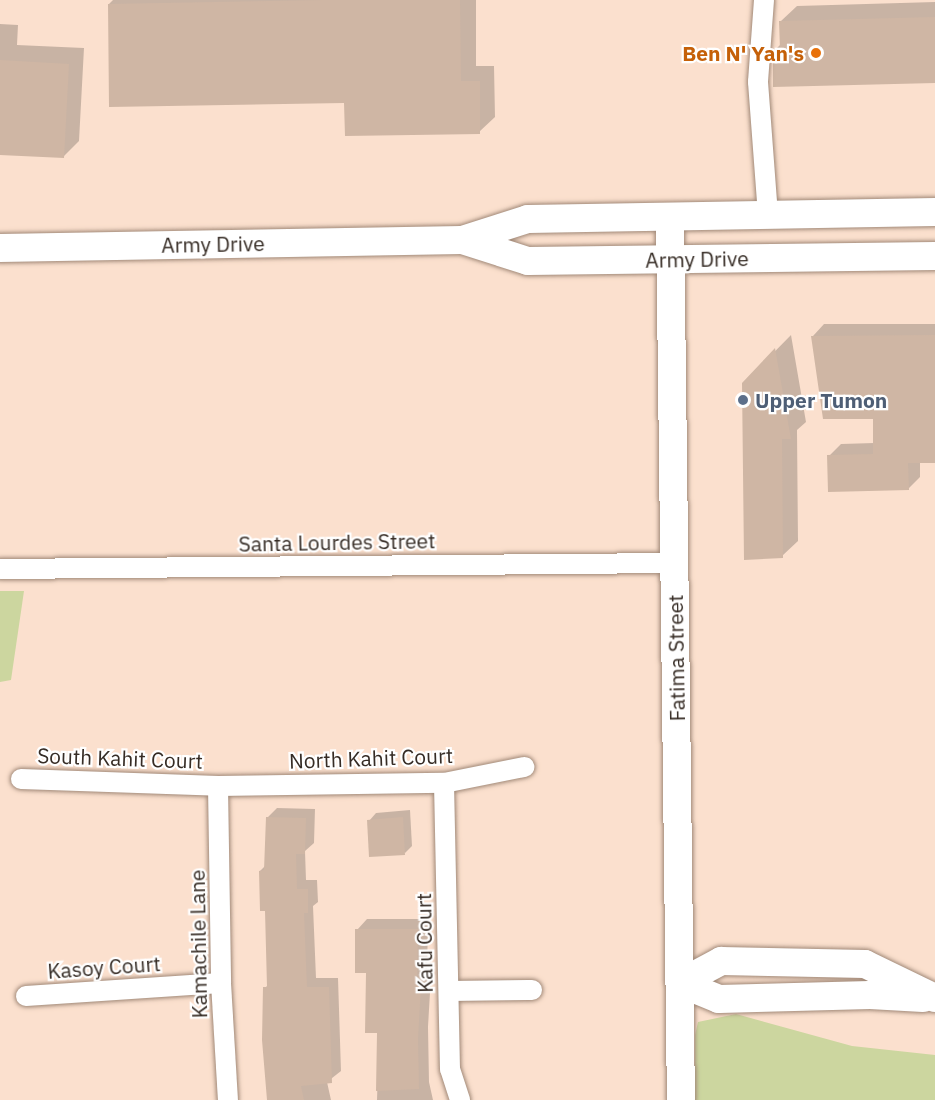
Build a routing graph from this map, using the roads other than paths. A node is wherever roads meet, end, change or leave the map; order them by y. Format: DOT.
graph roads {
  1 [pos="764,0"];
  2 [pos="935,212"];
  3 [pos="768,215"];
  4 [pos="670,217"];
  5 [pos="462,240"];
  6 [pos="0,248"];
  7 [pos="935,256"];
  8 [pos="670,260"];
  9 [pos="675,563"];
  10 [pos="0,569"];
  11 [pos="524,767"];
  12 [pos="21,779"];
  13 [pos="444,783"];
  14 [pos="219,786"];
  15 [pos="221,983"];
  16 [pos="680,983"];
  17 [pos="532,990"];
  18 [pos="449,991"];
  19 [pos="26,996"];
  20 [pos="935,999"];
  21 [pos="228,1100"];
  22 [pos="460,1100"];
  23 [pos="681,1100"];
  1 -- 3 [label="street"];
  2 -- 3 [label="main road, Army Drive"];
  3 -- 4 [label="main road, Army Drive"];
  4 -- 5 [label="main road, Army Drive"];
  4 -- 8 [label="main road, Fatima Street"];
  5 -- 6 [label="main road, Army Drive"];
  5 -- 8 [label="main road, Army Drive"];
  7 -- 8 [label="main road, Army Drive"];
  8 -- 9 [label="main road, Fatima Street"];
  9 -- 10 [label="street, Santa Lourdes Street"];
  9 -- 16 [label="main road, Fatima Street"];
  11 -- 13 [label="street, North Kahit Court"];
  12 -- 14 [label="street, South Kahit Court"];
  13 -- 14 [label="street, North Kahit Court"];
  13 -- 18 [label="street, Kafu Court"];
  14 -- 15 [label="street, Kamachile Lane"];
  15 -- 19 [label="street, Kasoy Court"];
  15 -- 21 [label="street, Kamachile Lane"];
  16 -- 20 [label="main road"];
  16 -- 20 [label="main road"];
  16 -- 23 [label="main road, Fatima Street"];
  17 -- 18 [label="street"];
  18 -- 22 [label="street, Kafu Court"];
}
